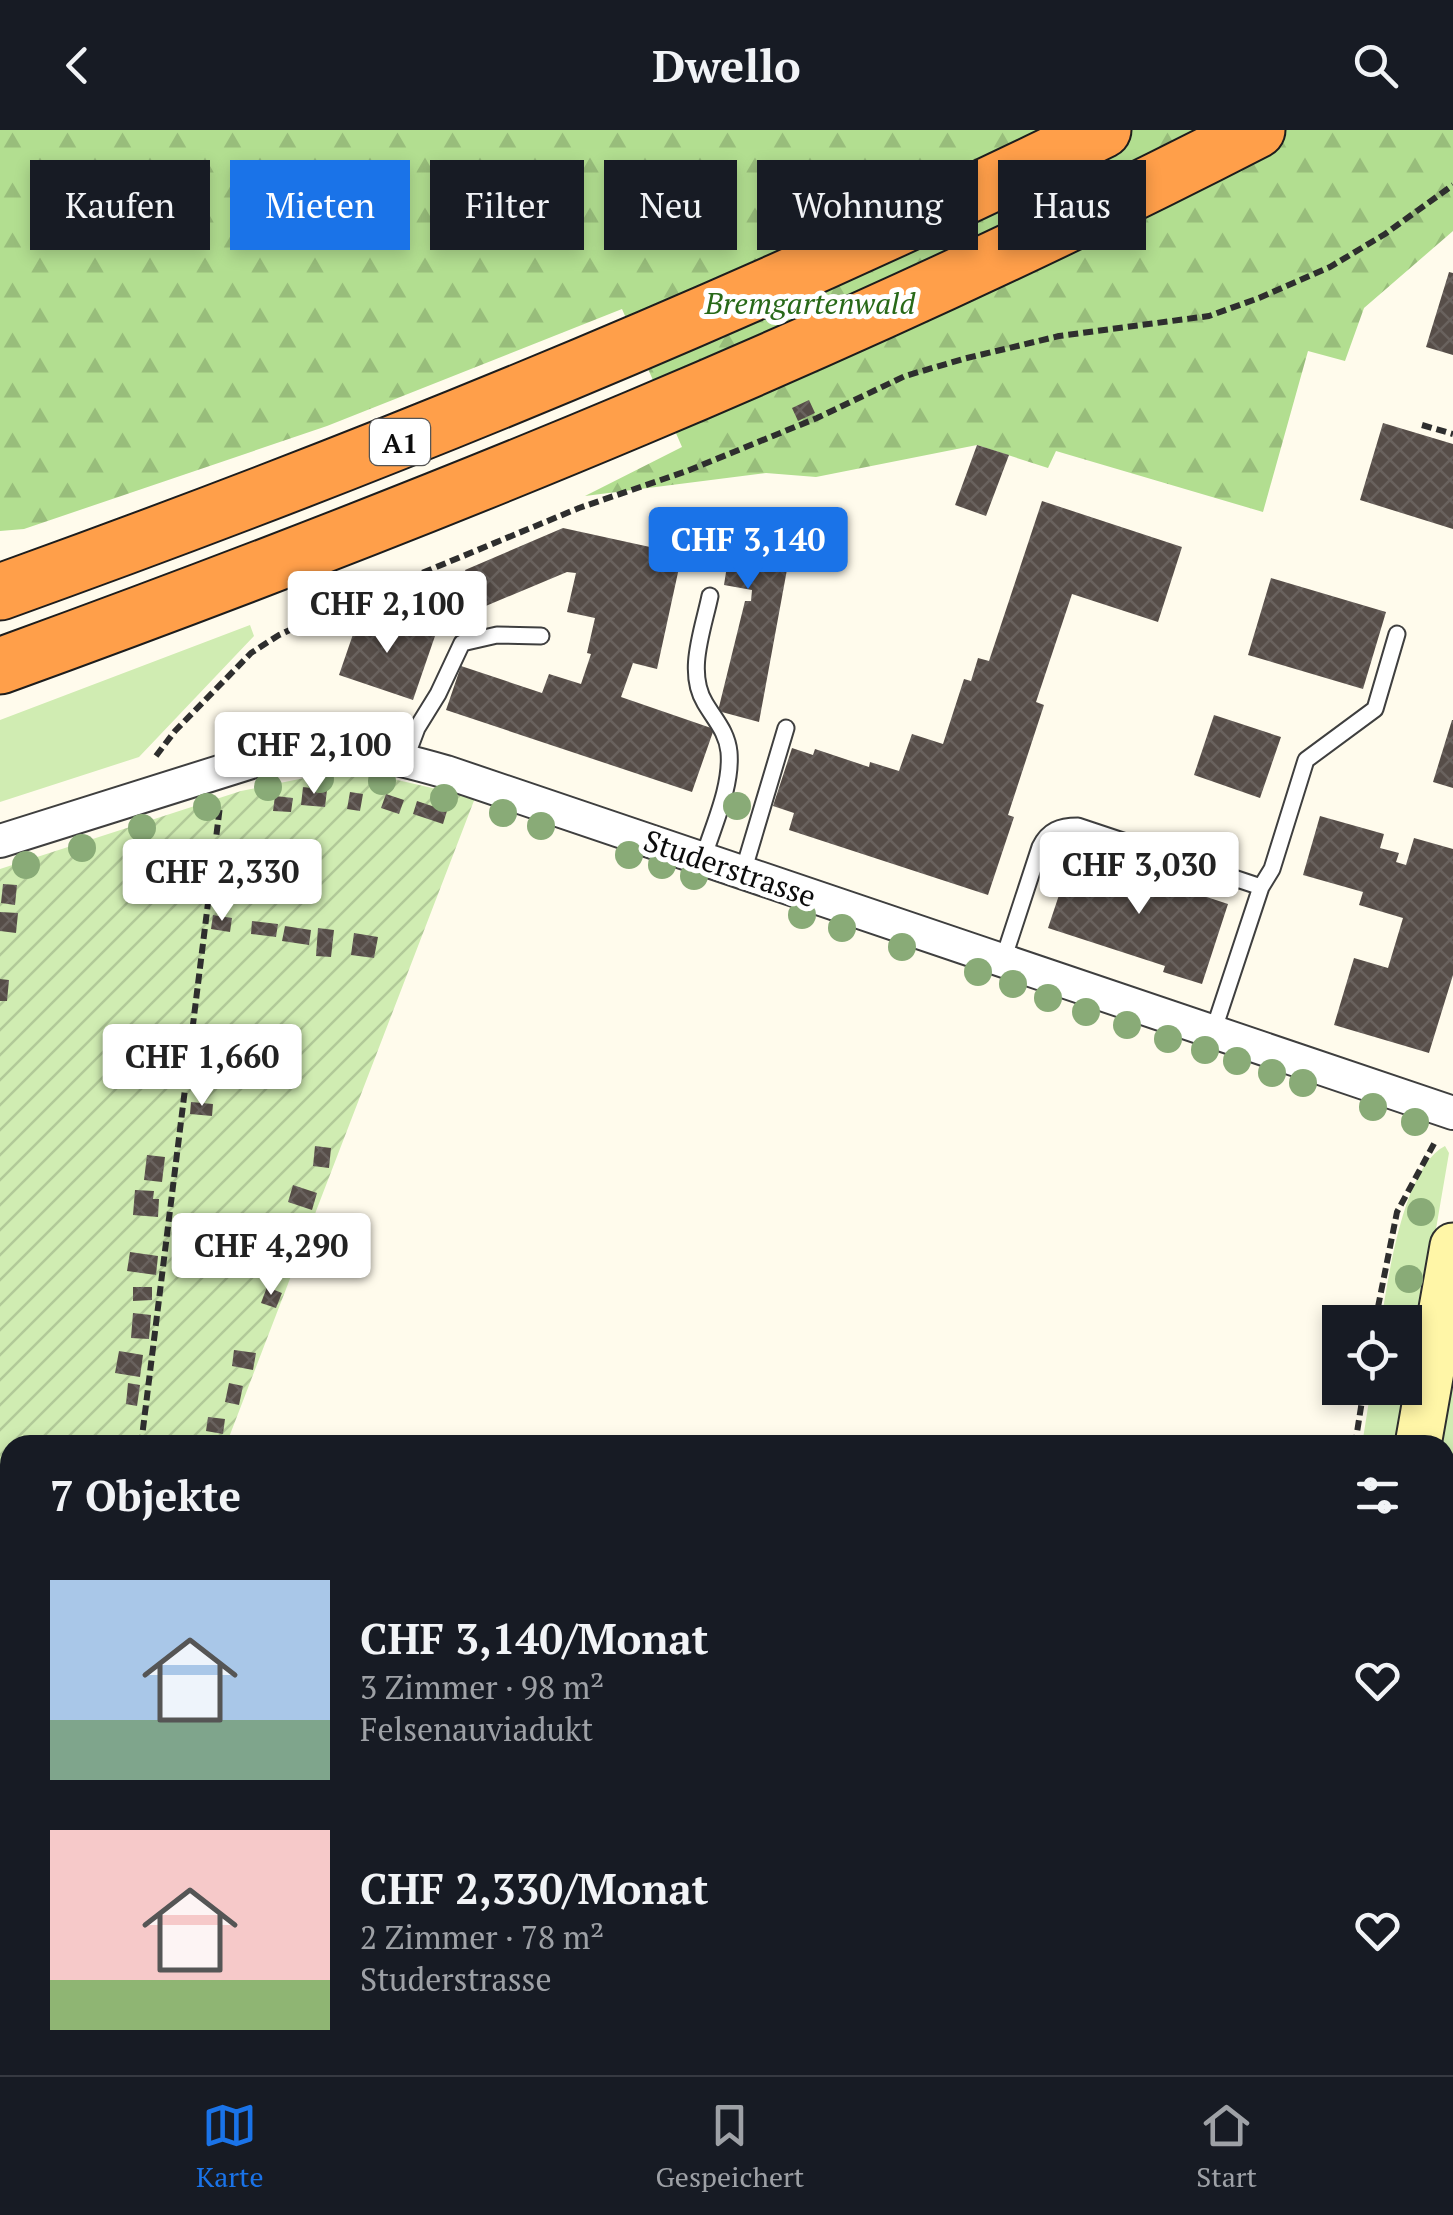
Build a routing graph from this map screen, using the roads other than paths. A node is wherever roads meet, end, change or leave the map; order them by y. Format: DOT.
graph roads {
  1 [pos="1103,130"];
  2 [pos="1258,130"];
  3 [pos="0,592"];
  4 [pos="710,596"];
  5 [pos="1397,634"];
  6 [pos="541,636"];
  7 [pos="0,666"];
  8 [pos="786,728"];
  9 [pos="405,760"];
  10 [pos="0,841"];
  11 [pos="704,859"];
  12 [pos="743,872"];
  13 [pos="1262,887"];
  14 [pos="1003,960"];
  15 [pos="1213,1032"];
  16 [pos="1448,1121"];
  17 [pos="1453,1246"];
  18 [pos="1420,1435"];
  1 -- 3 [label="highway, A1"];
  2 -- 7 [label="highway, A1"];
  4 -- 11 [label="lane"];
  5 -- 13 [label="lane"];
  6 -- 9 [label="lane"];
  8 -- 12 [label="lane"];
  9 -- 10 [label="street, Studerstrasse"];
  9 -- 11 [label="street, Studerstrasse"];
  11 -- 12 [label="street, Studerstrasse"];
  12 -- 14 [label="street, Studerstrasse"];
  13 -- 14 [label="lane"];
  13 -- 15 [label="lane"];
  14 -- 15 [label="street, Studerstrasse"];
  15 -- 16 [label="street, Studerstrasse"];
  17 -- 18 [label="street"];
}
